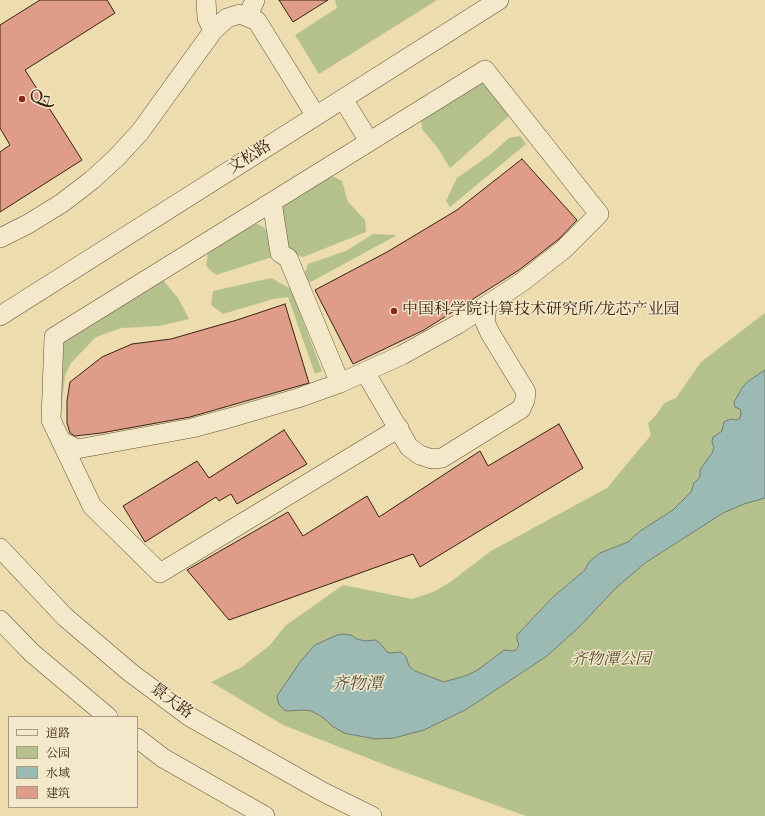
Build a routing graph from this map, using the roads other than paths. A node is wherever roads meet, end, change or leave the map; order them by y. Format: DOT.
graph roads {
  1 [pos="206,0"];
  2 [pos="499,0"];
  3 [pos="252,8"];
  4 [pos="213,31"];
  5 [pos="343,99"];
  6 [pos="316,116"];
  7 [pos="369,141"];
  8 [pos="272,202"];
  9 [pos="0,238"];
  10 [pos="487,305"];
  11 [pos="0,316"];
  12 [pos="364,372"];
  13 [pos="340,383"];
  14 [pos="399,428"];
  15 [pos="61,441"];
  16 [pos="0,548"];
  17 [pos="0,620"];
  18 [pos="107,716"];
  19 [pos="138,739"];
  20 [pos="265,816"];
  21 [pos="372,816"];
  1 -- 4 [label="street"];
  2 -- 5 [label="street, 文松路"];
  3 -- 4 [label="street"];
  3 -- 6 [label="street"];
  4 -- 9 [label="street"];
  5 -- 6 [label="street, 文松路"];
  5 -- 7 [label="street"];
  6 -- 11 [label="street, 文松路"];
  7 -- 8 [label="street"];
  7 -- 10 [label="street"];
  8 -- 13 [label="street"];
  8 -- 15 [label="street"];
  10 -- 12 [label="street"];
  10 -- 14 [label="street"];
  12 -- 13 [label="street"];
  12 -- 14 [label="street"];
  13 -- 15 [label="street"];
  14 -- 15 [label="street"];
  16 -- 21 [label="street, 景天路"];
  17 -- 18 [label="street"];
  19 -- 20 [label="street"];
}
